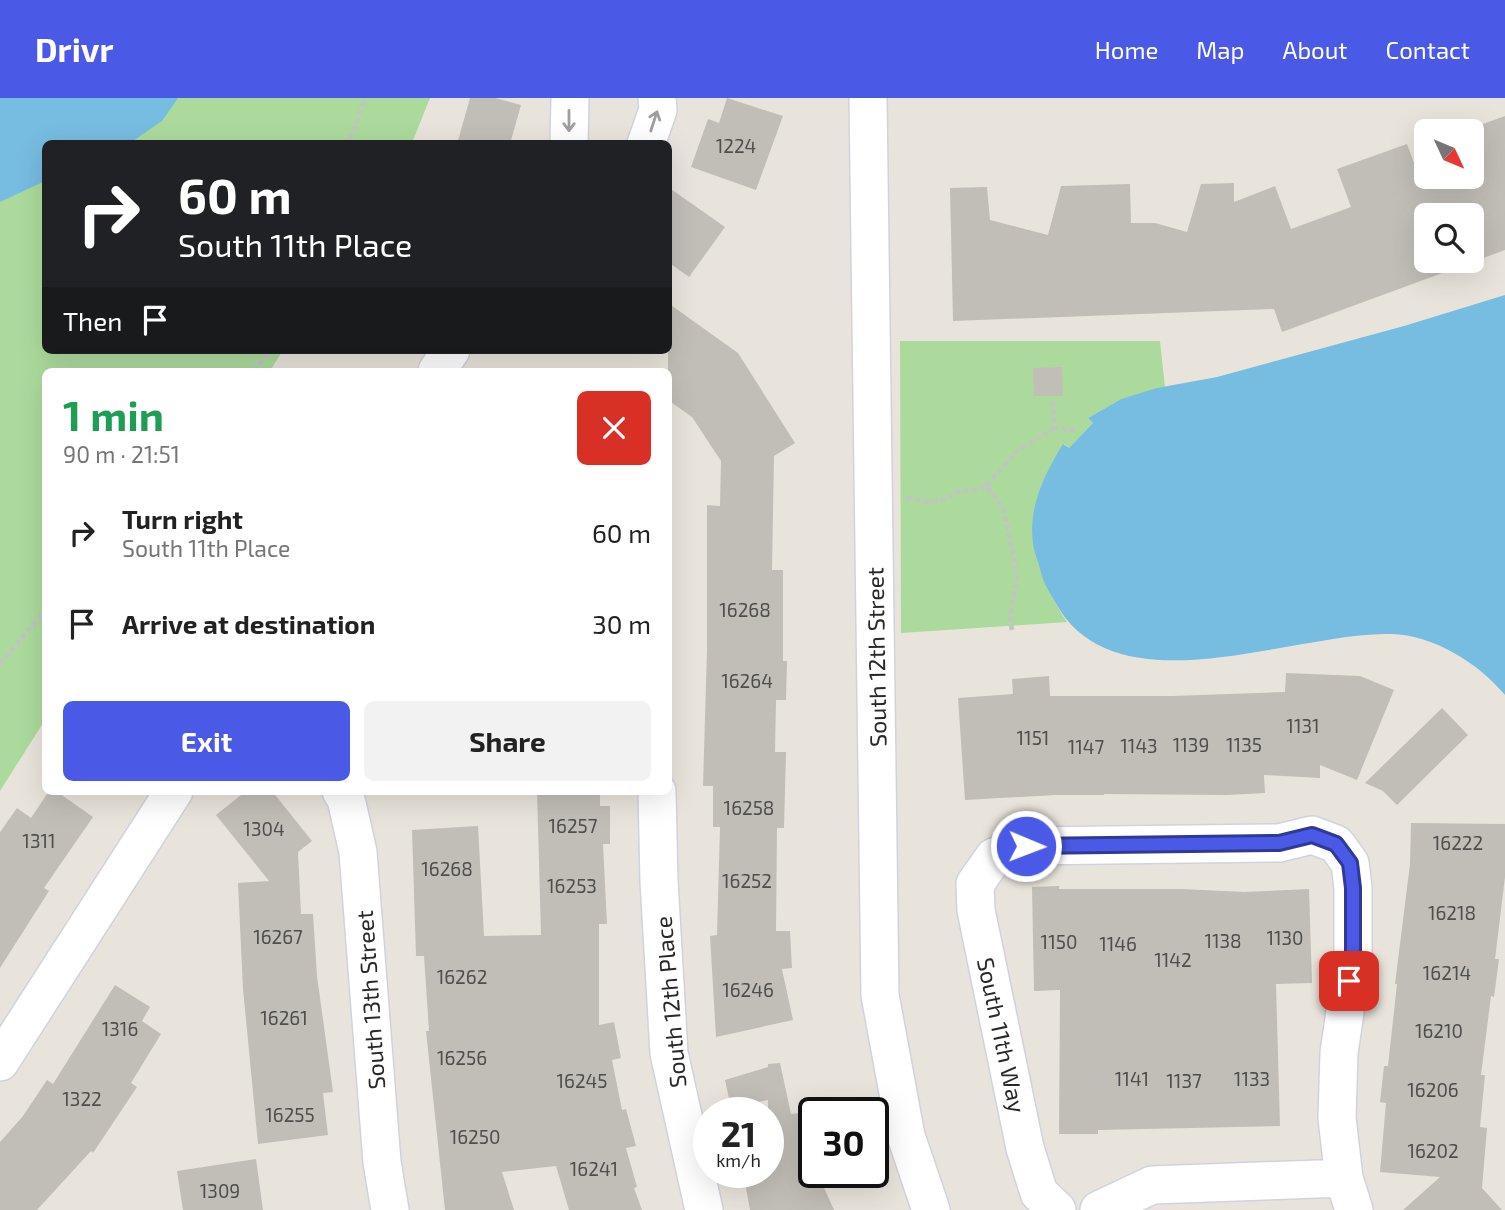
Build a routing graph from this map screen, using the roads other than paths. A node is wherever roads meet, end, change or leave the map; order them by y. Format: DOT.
graph roads {
  1 [pos="570,98"];
  2 [pos="657,98"];
  3 [pos="868,98"];
  4 [pos="569,140"];
  5 [pos="647,140"];
  6 [pos="344,795"];
  7 [pos="657,795"];
  8 [pos="166,804"];
  9 [pos="0,1062"];
  10 [pos="1349,1194"];
  11 [pos="390,1210"];
  12 [pos="704,1210"];
  13 [pos="931,1210"];
  14 [pos="1057,1210"];
  15 [pos="1099,1210"];
  1 -- 4 [label="street, one-way"];
  5 -- 2 [label="street, one-way"];
  3 -- 13 [label="street, South 12th Street"];
  6 -- 11 [label="street, South 13th Street"];
  7 -- 12 [label="street, South 12th Place"];
  8 -- 9 [label="street"];
  10 -- 14 [label="street, South 11th Way"];
  10 -- 15 [label="street"];
}
